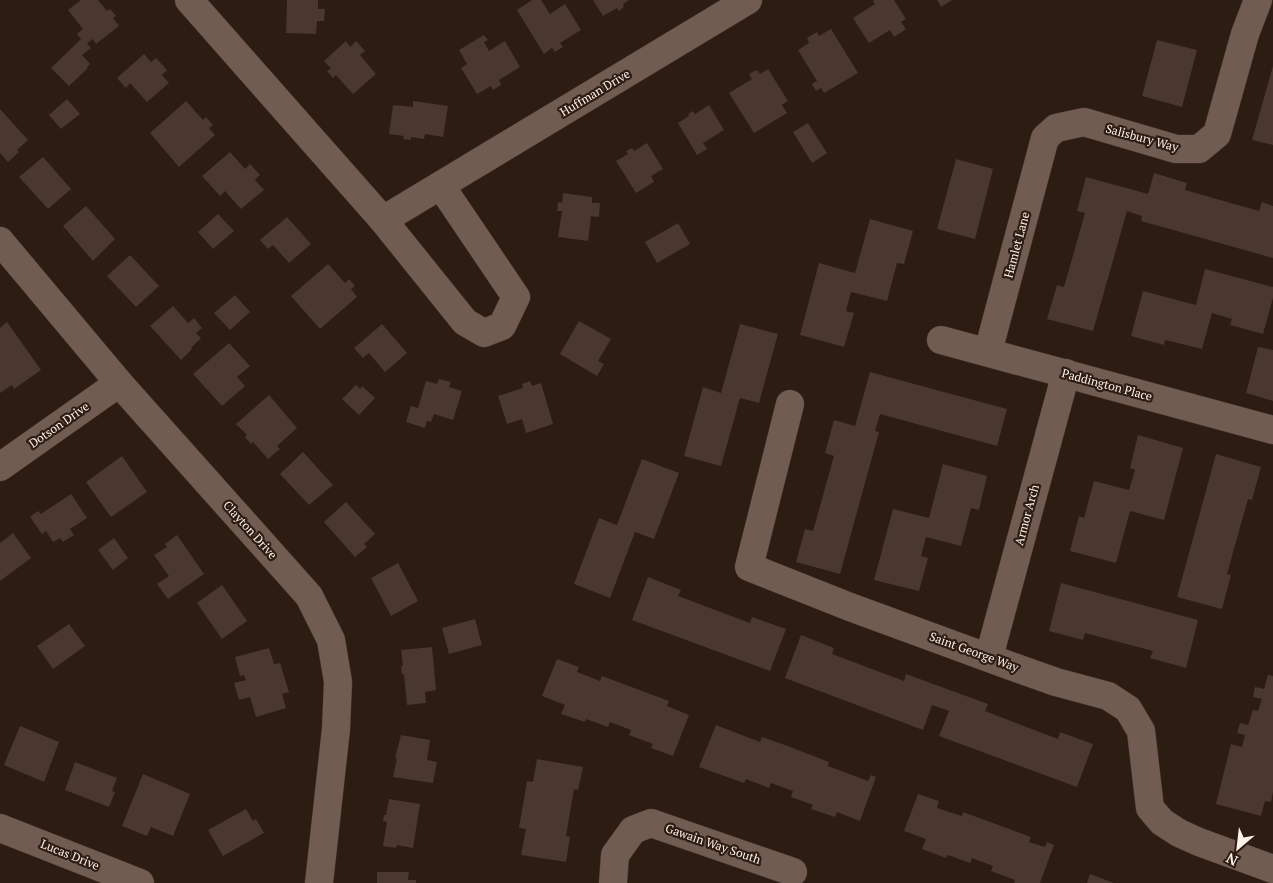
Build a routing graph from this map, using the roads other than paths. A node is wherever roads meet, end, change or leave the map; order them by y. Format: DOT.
graph roads {
  1 [pos="189,0"];
  2 [pos="748,0"];
  3 [pos="1258,0"];
  4 [pos="1045,138"];
  5 [pos="441,186"];
  6 [pos="383,220"];
  7 [pos="0,241"];
  8 [pos="941,340"];
  9 [pos="988,352"];
  10 [pos="1066,373"];
  11 [pos="119,383"];
  12 [pos="790,404"];
  13 [pos="1273,430"];
  14 [pos="0,468"];
  15 [pos="988,657"];
  16 [pos="0,828"];
  17 [pos="1273,869"];
  18 [pos="793,872"];
  19 [pos="140,883"];
  20 [pos="319,883"];
  21 [pos="613,883"];
  1 -- 6 [label="street"];
  2 -- 5 [label="street, Huffman Drive"];
  3 -- 4 [label="street, Salisbury Way"];
  4 -- 9 [label="street, Hamlet Lane"];
  5 -- 6 [label="street, Huffman Drive"];
  5 -- 6 [label="street"];
  7 -- 11 [label="street, Clayton Drive"];
  8 -- 9 [label="street, Paddington Place"];
  9 -- 10 [label="street, Paddington Place"];
  10 -- 13 [label="street, Paddington Place"];
  10 -- 15 [label="street, Armor Arch"];
  11 -- 14 [label="street, Dotson Drive"];
  11 -- 20 [label="street, Clayton Drive"];
  12 -- 15 [label="street, Saint George Way"];
  15 -- 17 [label="street, Saint George Way"];
  16 -- 19 [label="street, Lucas Drive"];
  18 -- 21 [label="street, Gawain Way South"];
}
